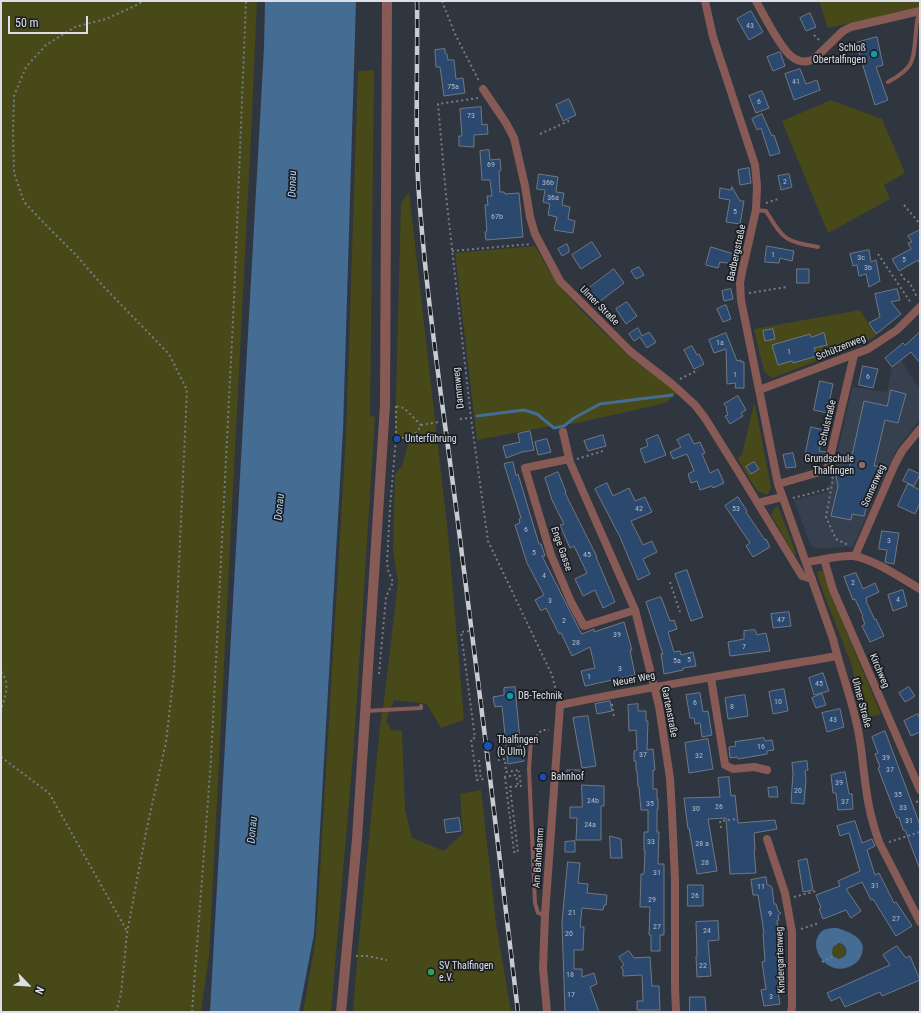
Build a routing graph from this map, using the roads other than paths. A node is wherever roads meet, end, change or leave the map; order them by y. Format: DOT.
graph roads {
  1 [pos="387,1"];
  2 [pos="705,1"];
  3 [pos="756,1"];
  4 [pos="920,11"];
  5 [pos="888,82"];
  6 [pos="483,89"];
  7 [pos="756,210"];
  8 [pos="818,247"];
  9 [pos="918,309"];
  10 [pos="854,355"];
  11 [pos="759,390"];
  12 [pos="920,429"];
  13 [pos="563,432"];
  14 [pos="569,460"];
  15 [pos="778,484"];
  16 [pos="782,497"];
  17 [pos="758,503"];
  18 [pos="851,556"];
  19 [pos="824,559"];
  20 [pos="807,562"];
  21 [pos="812,579"];
  22 [pos="920,589"];
  23 [pos="635,610"];
  24 [pos="837,656"];
  25 [pos="711,678"];
  26 [pos="654,686"];
  27 [pos="560,705"];
  28 [pos="421,706"];
  29 [pos="366,711"];
  30 [pos="531,740"];
  31 [pos="767,770"];
  32 [pos="920,790"];
  33 [pos="767,839"];
  34 [pos="545,915"];
  35 [pos="920,922"];
  36 [pos="341,1012"];
  37 [pos="548,1012"];
  38 [pos="676,1012"];
  39 [pos="791,1012"];
  1 -- 29 [label="street"];
  2 -- 7 [label="street, Badbergstraße"];
  3 -- 4 [label="street"];
  4 -- 5 [label="lane"];
  6 -- 17 [label="street, Ulmer Straße"];
  7 -- 8 [label="lane"];
  7 -- 11 [label="street, Badbergstraße"];
  9 -- 10 [label="street, Schützenweg"];
  10 -- 11 [label="street, Schützenweg"];
  10 -- 15 [label="street, Schulstraße"];
  11 -- 15 [label="street, Badbergstraße"];
  12 -- 18 [label="street, Sonnenweg"];
  13 -- 14 [label="street, Gartenstraße"];
  14 -- 23 [label="street, Gartenstraße"];
  14 -- 23 [label="street, Enge Gasse"];
  15 -- 16 [label="street, Badbergstraße"];
  16 -- 17 [label="street"];
  16 -- 20 [label="street, Badbergstraße"];
  17 -- 21 [label="street, Ulmer Straße"];
  18 -- 19 [label="street"];
  18 -- 22 [label="street"];
  19 -- 20 [label="street"];
  19 -- 32 [label="street, Kirchweg"];
  20 -- 21 [label="street, Badbergstraße"];
  21 -- 24 [label="street, Ulmer Straße"];
  23 -- 26 [label="street, Gartenstraße"];
  24 -- 25 [label="street, Neuer Weg"];
  24 -- 35 [label="street, Ulmer Straße"];
  25 -- 26 [label="street, Neuer Weg"];
  25 -- 31 [label="street"];
  26 -- 27 [label="street, Neuer Weg"];
  26 -- 38 [label="street, Gartenstraße"];
  27 -- 34 [label="street, Am Bahndamm"];
  28 -- 29 [label="lane"];
  29 -- 36 [label="street"];
  30 -- 34 [label="lane"];
  33 -- 39 [label="street, Kindergartenweg"];
  34 -- 37 [label="street, Am Bahndamm"];
}
